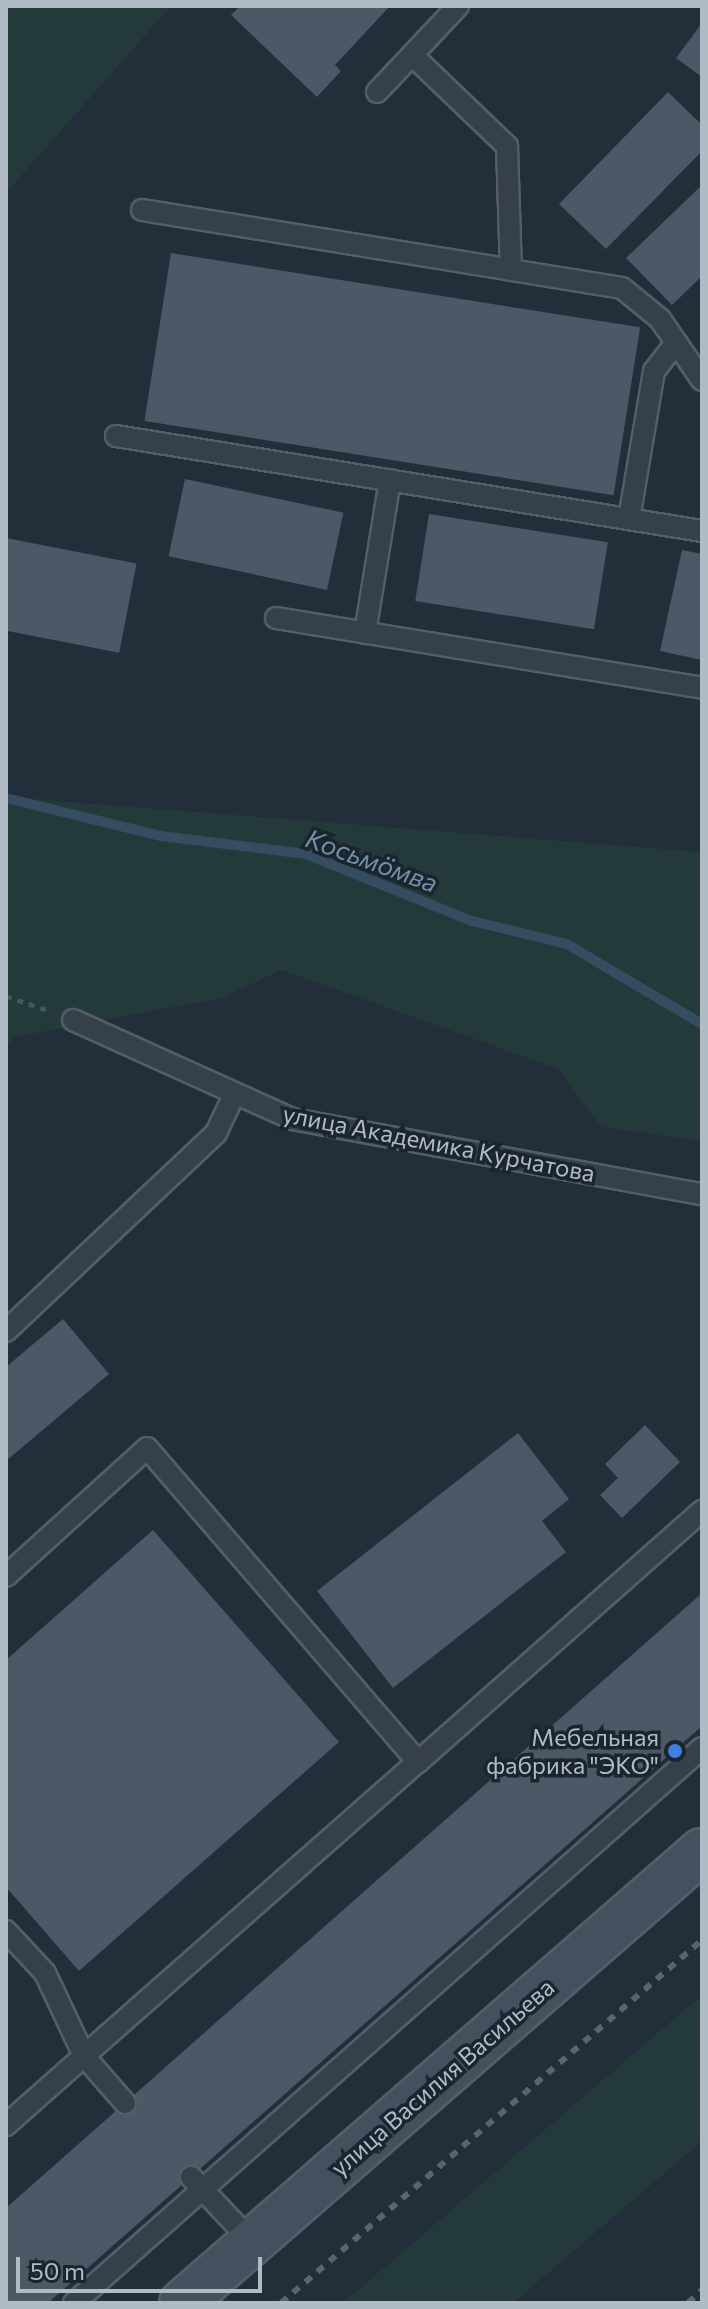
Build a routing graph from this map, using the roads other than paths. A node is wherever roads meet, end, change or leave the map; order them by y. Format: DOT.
graph roads {
  1 [pos="458,6"];
  2 [pos="412,55"];
  3 [pos="377,92"];
  4 [pos="142,210"];
  5 [pos="511,270"];
  6 [pos="676,343"];
  7 [pos="701,376"];
  8 [pos="116,436"];
  9 [pos="390,480"];
  10 [pos="629,519"];
  11 [pos="702,531"];
  12 [pos="276,618"];
  13 [pos="365,633"];
  14 [pos="702,688"];
  15 [pos="73,1020"];
  16 [pos="234,1095"];
  17 [pos="702,1194"];
  18 [pos="6,1331"];
  19 [pos="702,1511"];
  20 [pos="6,1576"];
  21 [pos="702,1748"];
  22 [pos="418,1762"];
  23 [pos="702,1851"];
  24 [pos="6,1931"];
  25 [pos="84,2056"];
  26 [pos="125,2103"];
  27 [pos="6,2125"];
  28 [pos="196,2183"];
  29 [pos="252,2242"];
  30 [pos="74,2303"];
  31 [pos="182,2303"];
  1 -- 2 [label="lane"];
  2 -- 3 [label="lane"];
  2 -- 5 [label="lane"];
  4 -- 5 [label="lane"];
  5 -- 6 [label="lane"];
  6 -- 7 [label="lane"];
  6 -- 10 [label="lane"];
  8 -- 9 [label="lane"];
  9 -- 10 [label="lane"];
  9 -- 13 [label="lane"];
  10 -- 11 [label="lane"];
  12 -- 13 [label="lane"];
  13 -- 14 [label="lane"];
  15 -- 16 [label="lane, улица Академика Курчатова"];
  16 -- 17 [label="lane, улица Академика Курчатова"];
  16 -- 18 [label="lane"];
  19 -- 22 [label="lane"];
  20 -- 22 [label="lane"];
  21 -- 28 [label="lane"];
  22 -- 25 [label="lane"];
  23 -- 29 [label="main road, улица Василия Васильева"];
  24 -- 25 [label="lane"];
  25 -- 26 [label="lane"];
  25 -- 27 [label="lane"];
  28 -- 29 [label="lane"];
  28 -- 30 [label="lane"];
  29 -- 31 [label="main road, улица Василия Васильева"];
}
